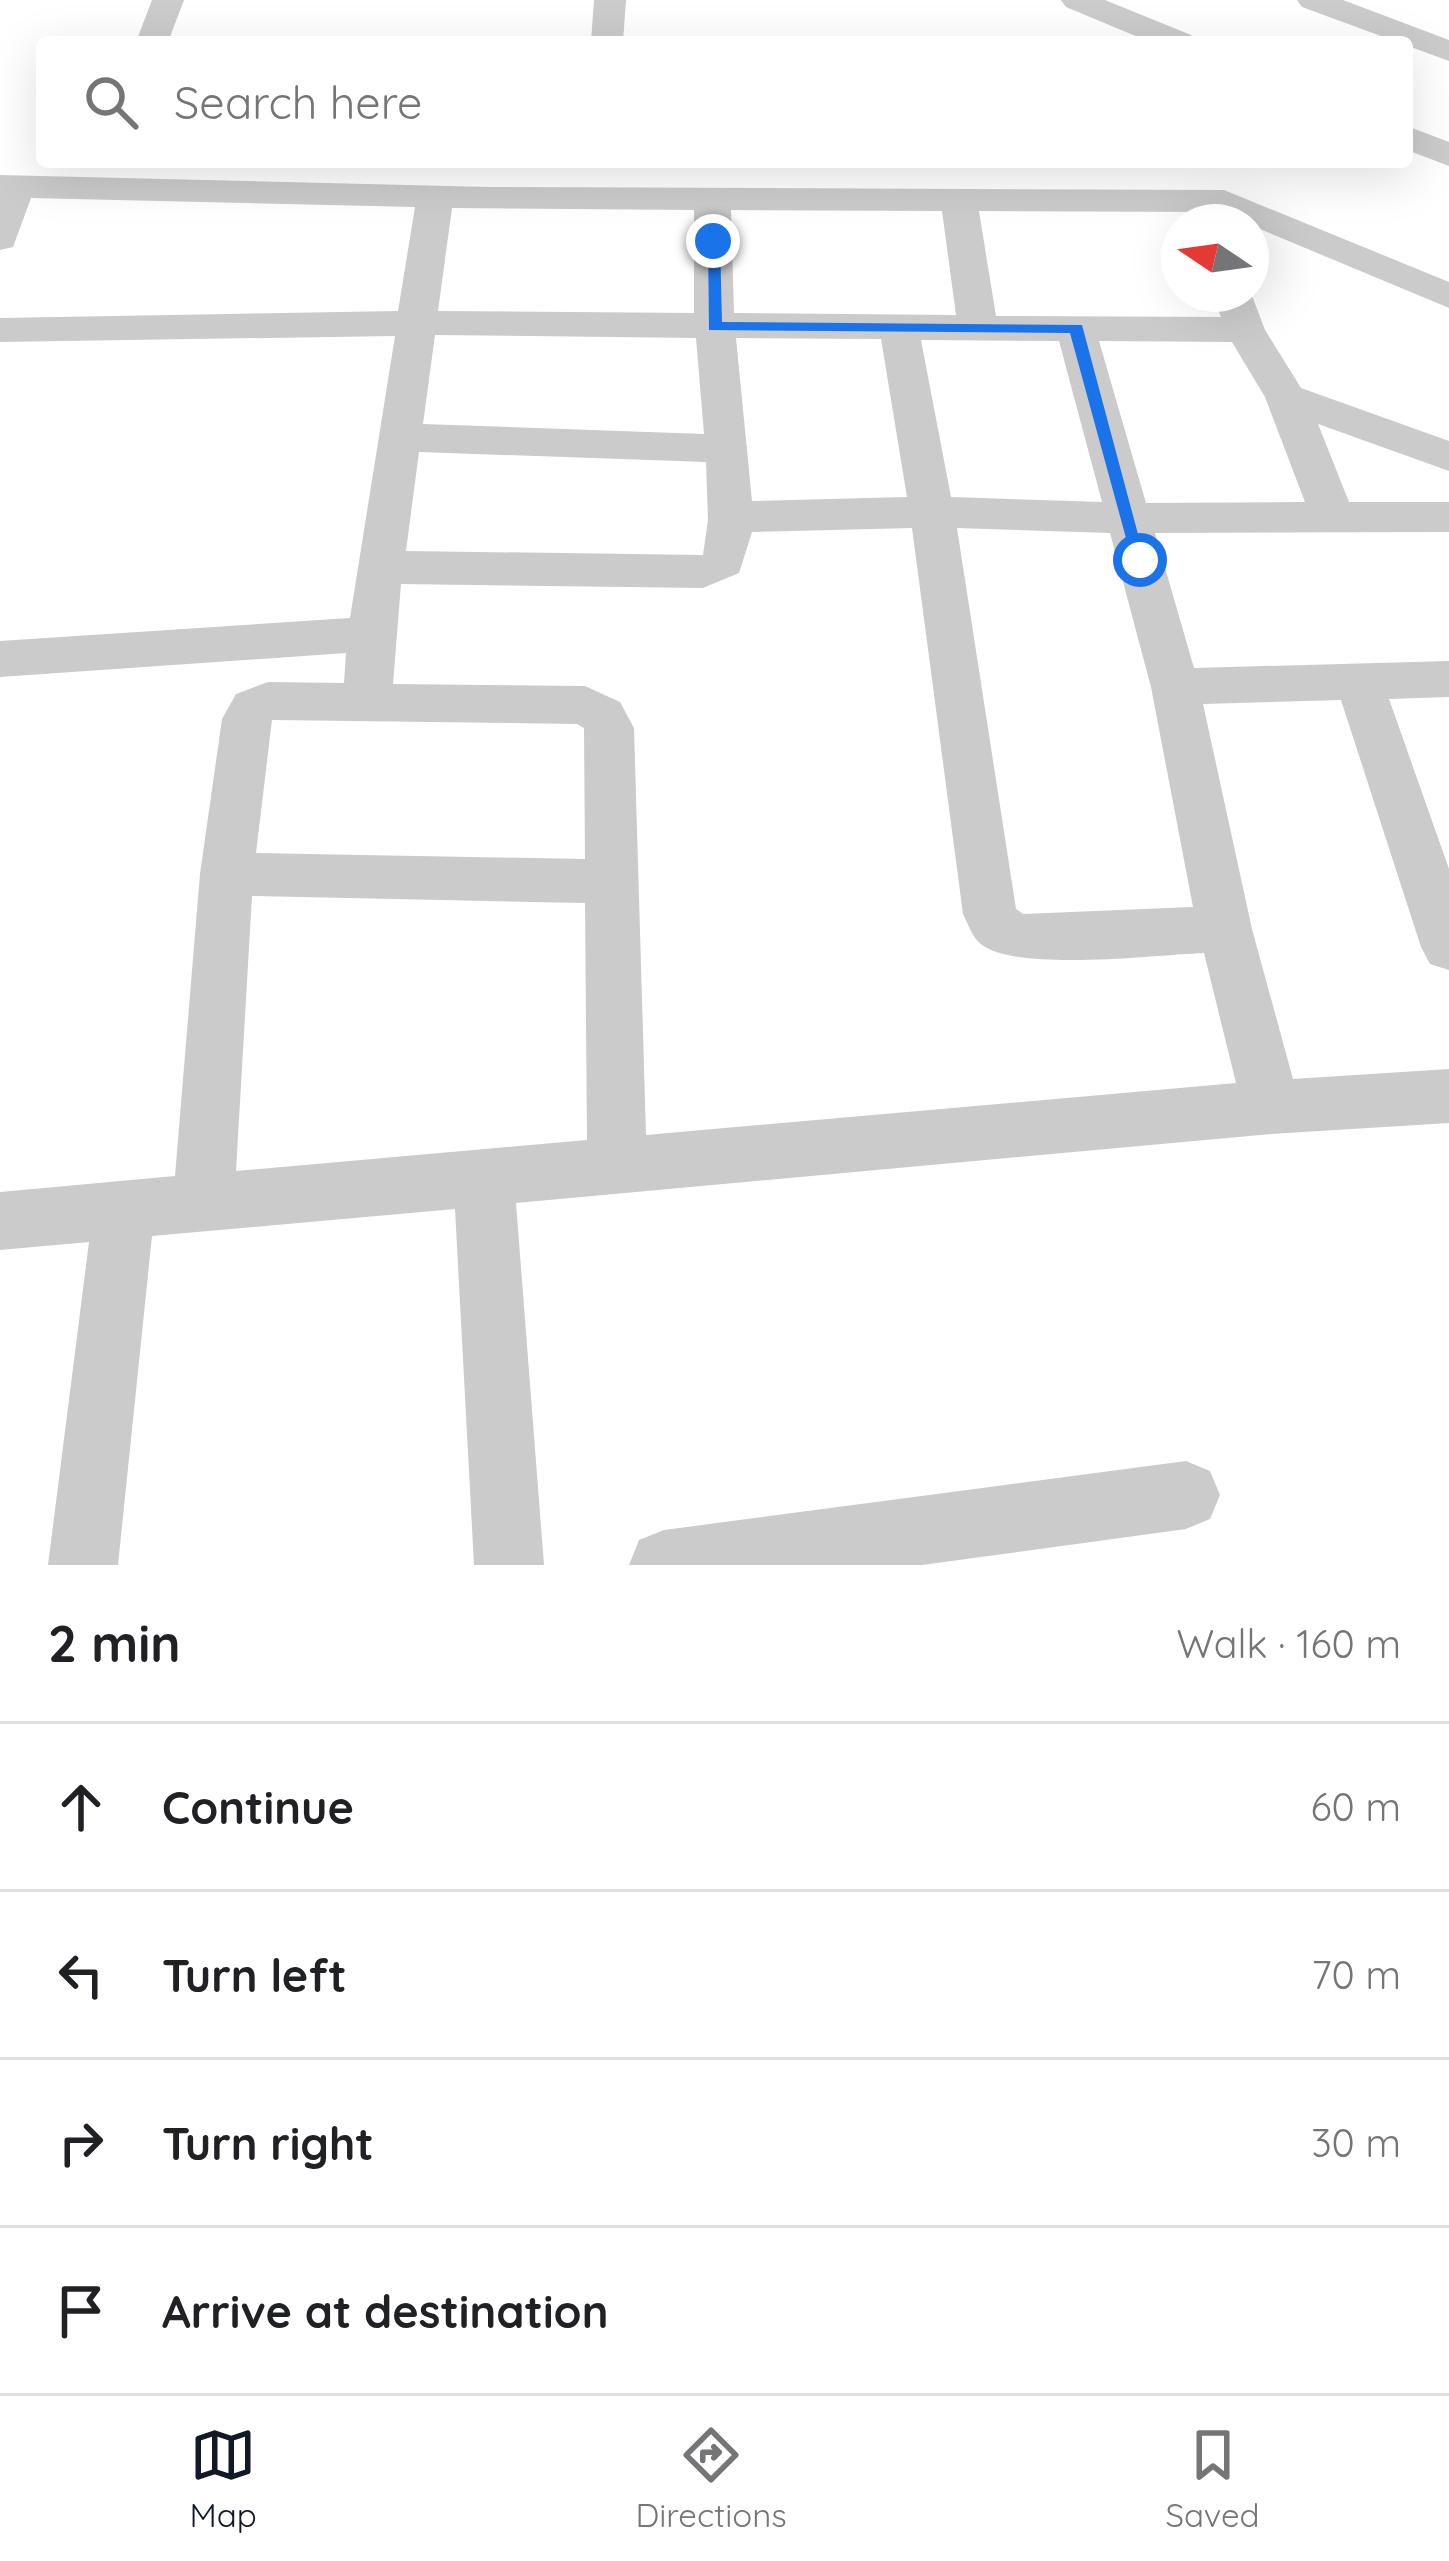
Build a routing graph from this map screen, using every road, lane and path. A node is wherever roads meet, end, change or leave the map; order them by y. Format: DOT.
graph roads {
  1 [pos="168,0"];
  2 [pos="610,0"];
  3 [pos="1313,0"];
  4 [pos="1063,7"];
  5 [pos="1142,23"];
  6 [pos="154,36"];
  7 [pos="608,36"];
  8 [pos="1409,36"];
  9 [pos="1413,38"];
  10 [pos="1449,51"];
  11 [pos="1413,140"];
  12 [pos="1449,155"];
  13 [pos="1080,168"];
  14 [pos="1188,168"];
  15 [pos="92,175"];
  16 [pos="601,180"];
  17 [pos="8,186"];
  18 [pos="435,196"];
  19 [pos="712,199"];
  20 [pos="959,200"];
  21 [pos="1085,200"];
  22 [pos="1200,204"];
  23 [pos="1161,207"];
  24 [pos="1269,219"];
  25 [pos="0,239"];
  26 [pos="1449,296"];
  27 [pos="1239,312"];
  28 [pos="416,322"];
  29 [pos="715,326"];
  30 [pos="899,328"];
  31 [pos="978,328"];
  32 [pos="1076,328"];
  33 [pos="0,330"];
  34 [pos="1286,397"];
  35 [pos="400,437"];
  36 [pos="726,449"];
  37 [pos="1449,457"];
  38 [pos="932,512"];
  39 [pos="1333,514"];
  40 [pos="729,517"];
  41 [pos="1449,517"];
  42 [pos="1129,518"];
  43 [pos="381,567"];
  44 [pos="371,634"];
  45 [pos="0,659"];
  46 [pos="1358,679"];
  47 [pos="1449,679"];
  48 [pos="1175,687"];
  49 [pos="368,701"];
  50 [pos="227,874"];
  51 [pos="613,882"];
  52 [pos="1225,928"];
  53 [pos="1449,947"];
  54 [pos="1449,1096"];
  55 [pos="1271,1107"];
  56 [pos="616,1165"];
  57 [pos="484,1177"];
  58 [pos="203,1203"];
  59 [pos="124,1210"];
  60 [pos="0,1221"];
  61 [pos="1186,1495"];
  62 [pos="83,1565"];
  63 [pos="508,1565"];
  64 [pos="664,1565"];
  1 -- 6 [label="street"];
  2 -- 7 [label="street"];
  3 -- 8 [label="street"];
  4 -- 5 [label="street"];
  9 -- 10 [label="street"];
  11 -- 12 [label="street"];
  13 -- 21 [label="street"];
  14 -- 22 [label="street"];
  15 -- 17 [label="street"];
  15 -- 18 [label="street"];
  16 -- 18 [label="street"];
  16 -- 19 [label="street"];
  17 -- 25 [label="street"];
  18 -- 28 [label="street"];
  19 -- 20 [label="street"];
  19 -- 29 [label="street"];
  20 -- 21 [label="street"];
  20 -- 31 [label="street"];
  21 -- 23 [label="street"];
  24 -- 26 [label="street"];
  27 -- 32 [label="street"];
  27 -- 34 [label="street"];
  28 -- 29 [label="street"];
  28 -- 33 [label="street"];
  28 -- 35 [label="street"];
  29 -- 30 [label="street"];
  29 -- 36 [label="street"];
  30 -- 31 [label="street"];
  30 -- 38 [label="street"];
  31 -- 32 [label="street"];
  32 -- 42 [label="street"];
  34 -- 37 [label="street"];
  34 -- 39 [label="street"];
  35 -- 36 [label="street"];
  35 -- 43 [label="street"];
  36 -- 40 [label="street"];
  38 -- 40 [label="street"];
  38 -- 42 [label="street"];
  38 -- 52 [label="street"];
  39 -- 41 [label="street"];
  39 -- 42 [label="street"];
  40 -- 43 [label="street"];
  42 -- 48 [label="street"];
  43 -- 44 [label="street"];
  44 -- 45 [label="street"];
  44 -- 49 [label="street"];
  46 -- 47 [label="street"];
  46 -- 48 [label="street"];
  46 -- 53 [label="street"];
  48 -- 52 [label="street"];
  49 -- 50 [label="street"];
  49 -- 51 [label="street"];
  50 -- 51 [label="street"];
  50 -- 58 [label="street"];
  51 -- 56 [label="street"];
  52 -- 55 [label="street"];
  54 -- 55 [label="street"];
  55 -- 56 [label="street"];
  56 -- 57 [label="street"];
  57 -- 58 [label="street"];
  57 -- 63 [label="street"];
  58 -- 59 [label="street"];
  59 -- 60 [label="street"];
  59 -- 62 [label="street"];
  61 -- 64 [label="street"];
}
